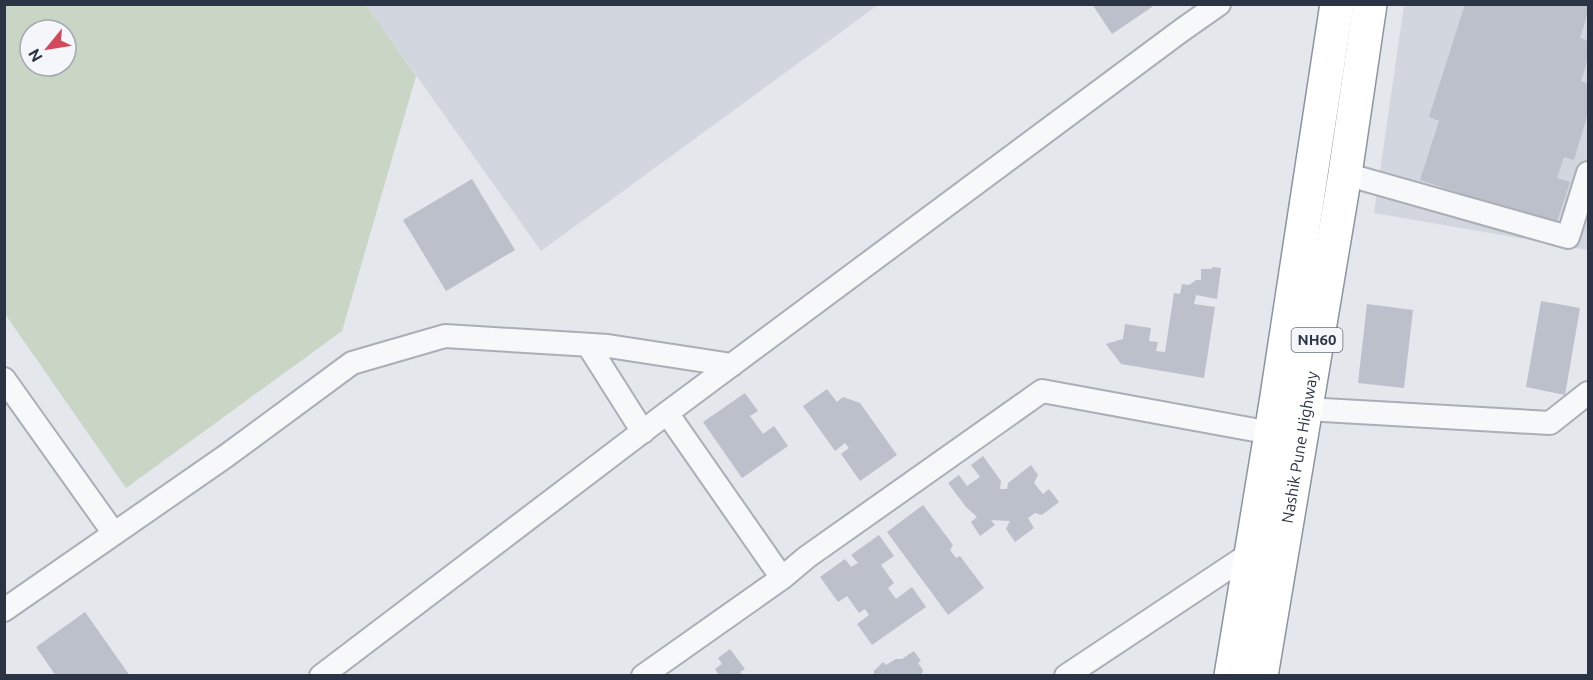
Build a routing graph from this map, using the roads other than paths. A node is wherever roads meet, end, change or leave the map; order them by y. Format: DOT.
graph roads {
  1 [pos="1219,4"];
  2 [pos="1337,4"];
  3 [pos="1370,4"];
  4 [pos="1588,173"];
  5 [pos="1345,174"];
  6 [pos="588,345"];
  7 [pos="732,365"];
  8 [pos="4,379"];
  9 [pos="1588,393"];
  10 [pos="1306,408"];
  11 [pos="667,413"];
  12 [pos="643,432"];
  13 [pos="1271,433"];
  14 [pos="113,532"];
  15 [pos="1251,553"];
  16 [pos="782,578"];
  17 [pos="4,609"];
  18 [pos="321,675"];
  19 [pos="643,675"];
  20 [pos="1066,675"];
  21 [pos="1231,675"];
  22 [pos="1261,675"];
  1 -- 7 [label="street"];
  2 -- 13 [label="highway, Nashik Pune Highway / NH60"];
  3 -- 5 [label="highway, Nashik Pune Highway / NH60"];
  4 -- 5 [label="street"];
  5 -- 10 [label="highway, Nashik Pune Highway / NH60"];
  6 -- 7 [label="street"];
  6 -- 12 [label="street"];
  6 -- 14 [label="street"];
  7 -- 11 [label="street"];
  8 -- 14 [label="street"];
  9 -- 10 [label="street"];
  10 -- 22 [label="highway, Nashik Pune Highway / NH60"];
  11 -- 12 [label="street"];
  11 -- 16 [label="street"];
  12 -- 18 [label="street"];
  13 -- 15 [label="highway, Nashik Pune Highway / NH60"];
  13 -- 16 [label="street"];
  14 -- 17 [label="street"];
  15 -- 20 [label="street"];
  15 -- 21 [label="highway, Nashik Pune Highway / NH60"];
  16 -- 19 [label="street"];
}
